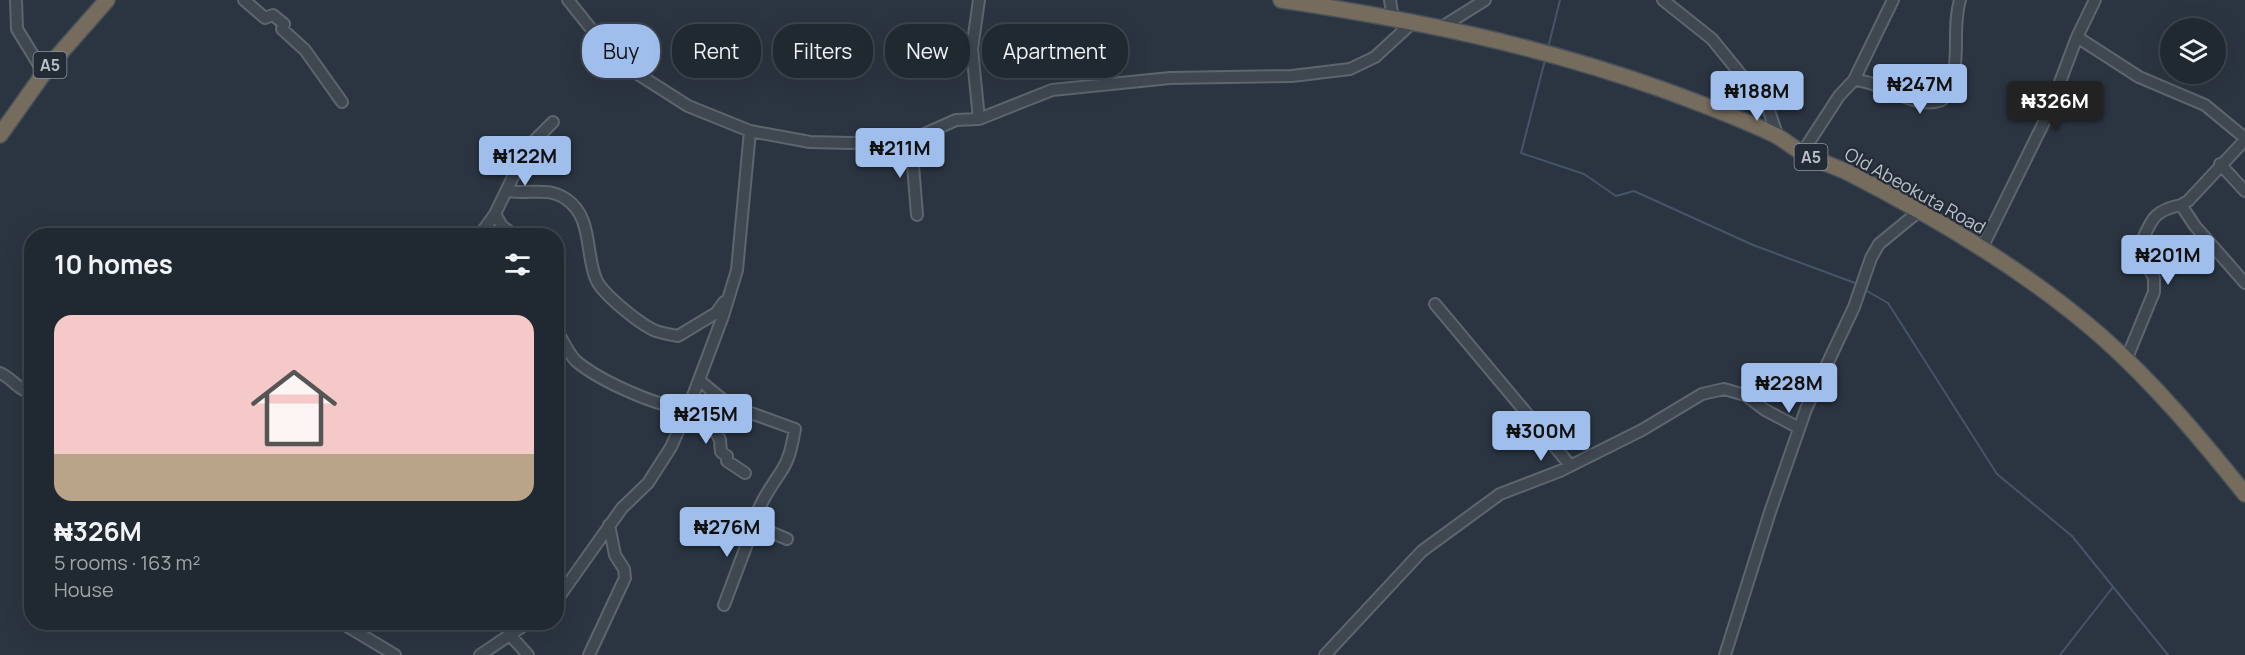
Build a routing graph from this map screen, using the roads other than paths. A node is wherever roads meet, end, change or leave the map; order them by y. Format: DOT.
graph roads {
  1 [pos="16,0"];
  2 [pos="107,0"];
  3 [pos="244,0"];
  4 [pos="568,0"];
  5 [pos="979,0"];
  6 [pos="1281,0"];
  7 [pos="1390,0"];
  8 [pos="1485,0"];
  9 [pos="1663,0"];
  10 [pos="1893,0"];
  11 [pos="1960,0"];
  12 [pos="2095,0"];
  13 [pos="1393,18"];
  14 [pos="1413,21"];
  15 [pos="1442,27"];
  16 [pos="2077,36"];
  17 [pos="44,73"];
  18 [pos="1854,80"];
  19 [pos="342,102"];
  20 [pos="979,119"];
  21 [pos="553,122"];
  22 [pos="750,131"];
  23 [pos="0,135"];
  24 [pos="1778,136"];
  25 [pos="2245,139"];
  26 [pos="911,140"];
  27 [pos="1802,153"];
  28 [pos="2220,164"];
  29 [pos="507,191"];
  30 [pos="2245,191"];
  31 [pos="2181,205"];
  32 [pos="1918,212"];
  33 [pos="495,214"];
  34 [pos="917,215"];
  35 [pos="485,228"];
  36 [pos="504,228"];
  37 [pos="1981,250"];
  38 [pos="2245,283"];
  39 [pos="728,297"];
  40 [pos="1435,304"];
  41 [pos="564,343"];
  42 [pos="2126,360"];
  43 [pos="0,373"];
  44 [pos="699,380"];
  45 [pos="24,391"];
  46 [pos="711,391"];
  47 [pos="688,409"];
  48 [pos="1799,428"];
  49 [pos="1570,465"];
  50 [pos="745,472"];
  51 [pos="2245,494"];
  52 [pos="756,520"];
  53 [pos="609,525"];
  54 [pos="787,539"];
  55 [pos="564,590"];
  56 [pos="724,605"];
  57 [pos="353,630"];
  58 [pos="517,630"];
  59 [pos="510,635"];
  60 [pos="395,655"];
  61 [pos="480,655"];
  62 [pos="528,655"];
  63 [pos="589,655"];
  64 [pos="1325,655"];
  65 [pos="1725,655"];
  1 -- 17 [label="street"];
  2 -- 17 [label="highway, A5"];
  3 -- 19 [label="street"];
  4 -- 22 [label="street"];
  5 -- 20 [label="street"];
  6 -- 13 [label="highway, Old Abeokuta Road / A5"];
  7 -- 13 [label="street"];
  8 -- 15 [label="street"];
  9 -- 24 [label="street"];
  10 -- 18 [label="street"];
  11 -- 18 [label="street"];
  12 -- 16 [label="street"];
  13 -- 14 [label="highway, Old Abeokuta Road / A5"];
  14 -- 15 [label="highway, Old Abeokuta Road / A5"];
  14 -- 20 [label="street"];
  15 -- 24 [label="highway, Old Abeokuta Road / A5"];
  16 -- 25 [label="street"];
  16 -- 37 [label="street"];
  17 -- 23 [label="highway, A5"];
  18 -- 27 [label="street"];
  20 -- 26 [label="street"];
  21 -- 29 [label="street"];
  22 -- 26 [label="street"];
  22 -- 39 [label="street"];
  24 -- 27 [label="highway, Old Abeokuta Road / A5"];
  25 -- 28 [label="street"];
  26 -- 34 [label="street"];
  27 -- 32 [label="highway, Old Abeokuta Road / A5"];
  28 -- 30 [label="street"];
  28 -- 31 [label="street"];
  29 -- 33 [label="street"];
  29 -- 39 [label="street"];
  31 -- 38 [label="street"];
  31 -- 42 [label="street"];
  32 -- 37 [label="highway, Old Abeokuta Road / A5"];
  32 -- 48 [label="street"];
  33 -- 35 [label="street"];
  33 -- 36 [label="street"];
  37 -- 42 [label="highway, Old Abeokuta Road / A5"];
  39 -- 44 [label="street"];
  40 -- 49 [label="street"];
  41 -- 47 [label="street"];
  42 -- 51 [label="highway, Old Abeokuta Road / A5"];
  43 -- 45 [label="street"];
  44 -- 46 [label="street"];
  44 -- 47 [label="street"];
  46 -- 50 [label="street"];
  46 -- 52 [label="street"];
  47 -- 53 [label="street"];
  48 -- 49 [label="street"];
  48 -- 65 [label="street"];
  49 -- 64 [label="street"];
  52 -- 54 [label="street"];
  52 -- 56 [label="street"];
  53 -- 55 [label="street"];
  53 -- 63 [label="street"];
  57 -- 60 [label="street"];
  58 -- 59 [label="street"];
  59 -- 61 [label="street"];
  59 -- 62 [label="street"];
}
